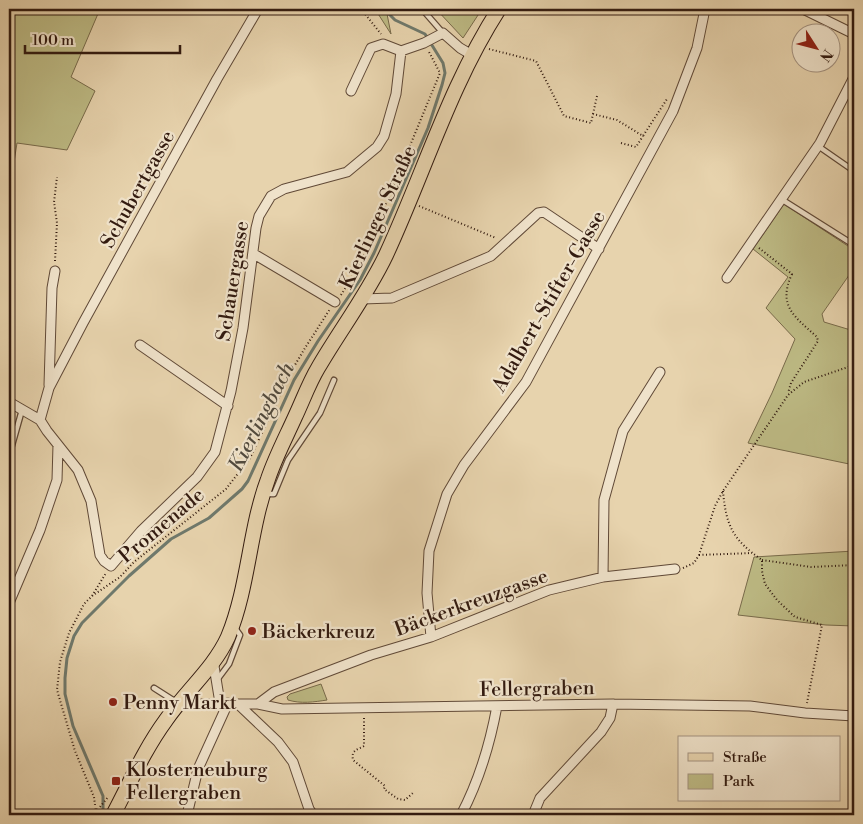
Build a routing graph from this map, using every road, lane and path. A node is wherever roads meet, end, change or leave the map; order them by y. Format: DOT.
graph roads {
  1 [pos="258,9"];
  2 [pos="361,9"];
  3 [pos="422,9"];
  4 [pos="499,9"];
  5 [pos="705,9"];
  6 [pos="803,9"];
  7 [pos="854,34"];
  8 [pos="439,35"];
  9 [pos="424,43"];
  10 [pos="387,44"];
  11 [pos="490,49"];
  12 [pos="401,51"];
  13 [pos="472,55"];
  14 [pos="854,78"];
  15 [pos="351,91"];
  16 [pos="597,96"];
  17 [pos="667,99"];
  18 [pos="593,114"];
  19 [pos="644,136"];
  20 [pos="621,143"];
  21 [pos="818,146"];
  22 [pos="854,171"];
  23 [pos="56,177"];
  24 [pos="781,199"];
  25 [pos="421,207"];
  26 [pos="506,242"];
  27 [pos="752,242"];
  28 [pos="854,245"];
  29 [pos="599,249"];
  30 [pos="254,254"];
  31 [pos="55,271"];
  32 [pos="727,278"];
  33 [pos="362,298"];
  34 [pos="335,302"];
  35 [pos="140,346"];
  36 [pos="854,365"];
  37 [pos="660,372"];
  38 [pos="334,380"];
  39 [pos="49,388"];
  40 [pos="788,395"];
  41 [pos="9,402"];
  42 [pos="228,406"];
  43 [pos="22,410"];
  44 [pos="40,420"];
  45 [pos="58,445"];
  46 [pos="9,456"];
  47 [pos="723,491"];
  48 [pos="263,494"];
  49 [pos="752,553"];
  50 [pos="699,555"];
  51 [pos="762,560"];
  52 [pos="854,565"];
  53 [pos="111,566"];
  54 [pos="675,569"];
  55 [pos="603,577"];
  56 [pos="92,596"];
  57 [pos="9,603"];
  58 [pos="233,623"];
  59 [pos="431,637"];
  60 [pos="213,660"];
  61 [pos="216,681"];
  62 [pos="154,688"];
  63 [pos="224,703"];
  64 [pos="178,704"];
  65 [pos="238,704"];
  66 [pos="258,704"];
  67 [pos="613,704"];
  68 [pos="497,706"];
  69 [pos="364,708"];
  70 [pos="805,713"];
  71 [pos="854,716"];
  72 [pos="414,792"];
  73 [pos="108,797"];
  74 [pos="94,814"];
  75 [pos="113,815"];
  76 [pos="187,815"];
  77 [pos="313,815"];
  78 [pos="461,815"];
  79 [pos="533,815"];
  1 -- 39 [label="street, Schubertgasse"];
  2 -- 10 [label="path"];
  3 -- 8 [label="lane"];
  4 -- 13 [label="main road, Kierlinger Straße"];
  5 -- 29 [label="street, Adalbert-Stifter-Gasse"];
  6 -- 7 [label="street"];
  8 -- 9 [label="street"];
  8 -- 13 [label="street"];
  9 -- 12 [label="street"];
  9 -- 34 [label="path, Promenade"];
  10 -- 12 [label="street"];
  10 -- 15 [label="street"];
  11 -- 18 [label="path"];
  12 -- 30 [label="street, Schauergasse"];
  13 -- 33 [label="main road, Kierlinger Straße"];
  14 -- 21 [label="street"];
  16 -- 18 [label="path"];
  17 -- 19 [label="path"];
  18 -- 19 [label="path"];
  19 -- 20 [label="path"];
  21 -- 22 [label="lane"];
  21 -- 24 [label="street"];
  23 -- 31 [label="path"];
  24 -- 27 [label="street"];
  24 -- 28 [label="lane"];
  25 -- 26 [label="path"];
  26 -- 29 [label="street"];
  26 -- 33 [label="street"];
  27 -- 32 [label="street"];
  27 -- 40 [label="path"];
  29 -- 59 [label="street, Adalbert-Stifter-Gasse"];
  30 -- 34 [label="street"];
  30 -- 42 [label="street, Schauergasse"];
  31 -- 39 [label="street, Schubertgasse"];
  33 -- 48 [label="main road, Kierlinger Straße"];
  34 -- 56 [label="path, Promenade"];
  35 -- 42 [label="street"];
  36 -- 40 [label="path"];
  37 -- 55 [label="street"];
  38 -- 48 [label="lane"];
  39 -- 44 [label="street, Schubertgasse"];
  40 -- 47 [label="path"];
  41 -- 43 [label="street"];
  42 -- 53 [label="street, Schauergasse"];
  43 -- 44 [label="street"];
  43 -- 46 [label="lane"];
  44 -- 45 [label="street"];
  45 -- 53 [label="street"];
  45 -- 57 [label="street"];
  47 -- 49 [label="path"];
  47 -- 50 [label="path"];
  48 -- 58 [label="main road, Kierlinger Straße"];
  49 -- 50 [label="path"];
  49 -- 51 [label="path"];
  50 -- 54 [label="path"];
  51 -- 52 [label="path"];
  51 -- 70 [label="path"];
  53 -- 56 [label="path"];
  54 -- 55 [label="street, Bäckerkreuzgasse"];
  55 -- 59 [label="street, Bäckerkreuzgasse"];
  56 -- 74 [label="path"];
  58 -- 60 [label="main road, Kierlinger Straße"];
  58 -- 61 [label="lane"];
  59 -- 66 [label="street, Bäckerkreuzgasse"];
  60 -- 61 [label="street"];
  60 -- 64 [label="main road, Kierlinger Straße"];
  61 -- 63 [label="street"];
  62 -- 64 [label="lane"];
  63 -- 64 [label="street, Fellergraben"];
  63 -- 65 [label="street, Fellergraben"];
  63 -- 76 [label="street"];
  64 -- 75 [label="main road, Kierlinger Straße"];
  65 -- 66 [label="street, Fellergraben"];
  65 -- 77 [label="street"];
  66 -- 69 [label="street, Fellergraben"];
  67 -- 68 [label="street, Fellergraben"];
  67 -- 70 [label="street, Fellergraben"];
  67 -- 79 [label="street"];
  68 -- 69 [label="street, Fellergraben"];
  68 -- 78 [label="street"];
  69 -- 72 [label="path"];
  70 -- 71 [label="street, Fellergraben"];
  73 -- 74 [label="path"];
}
